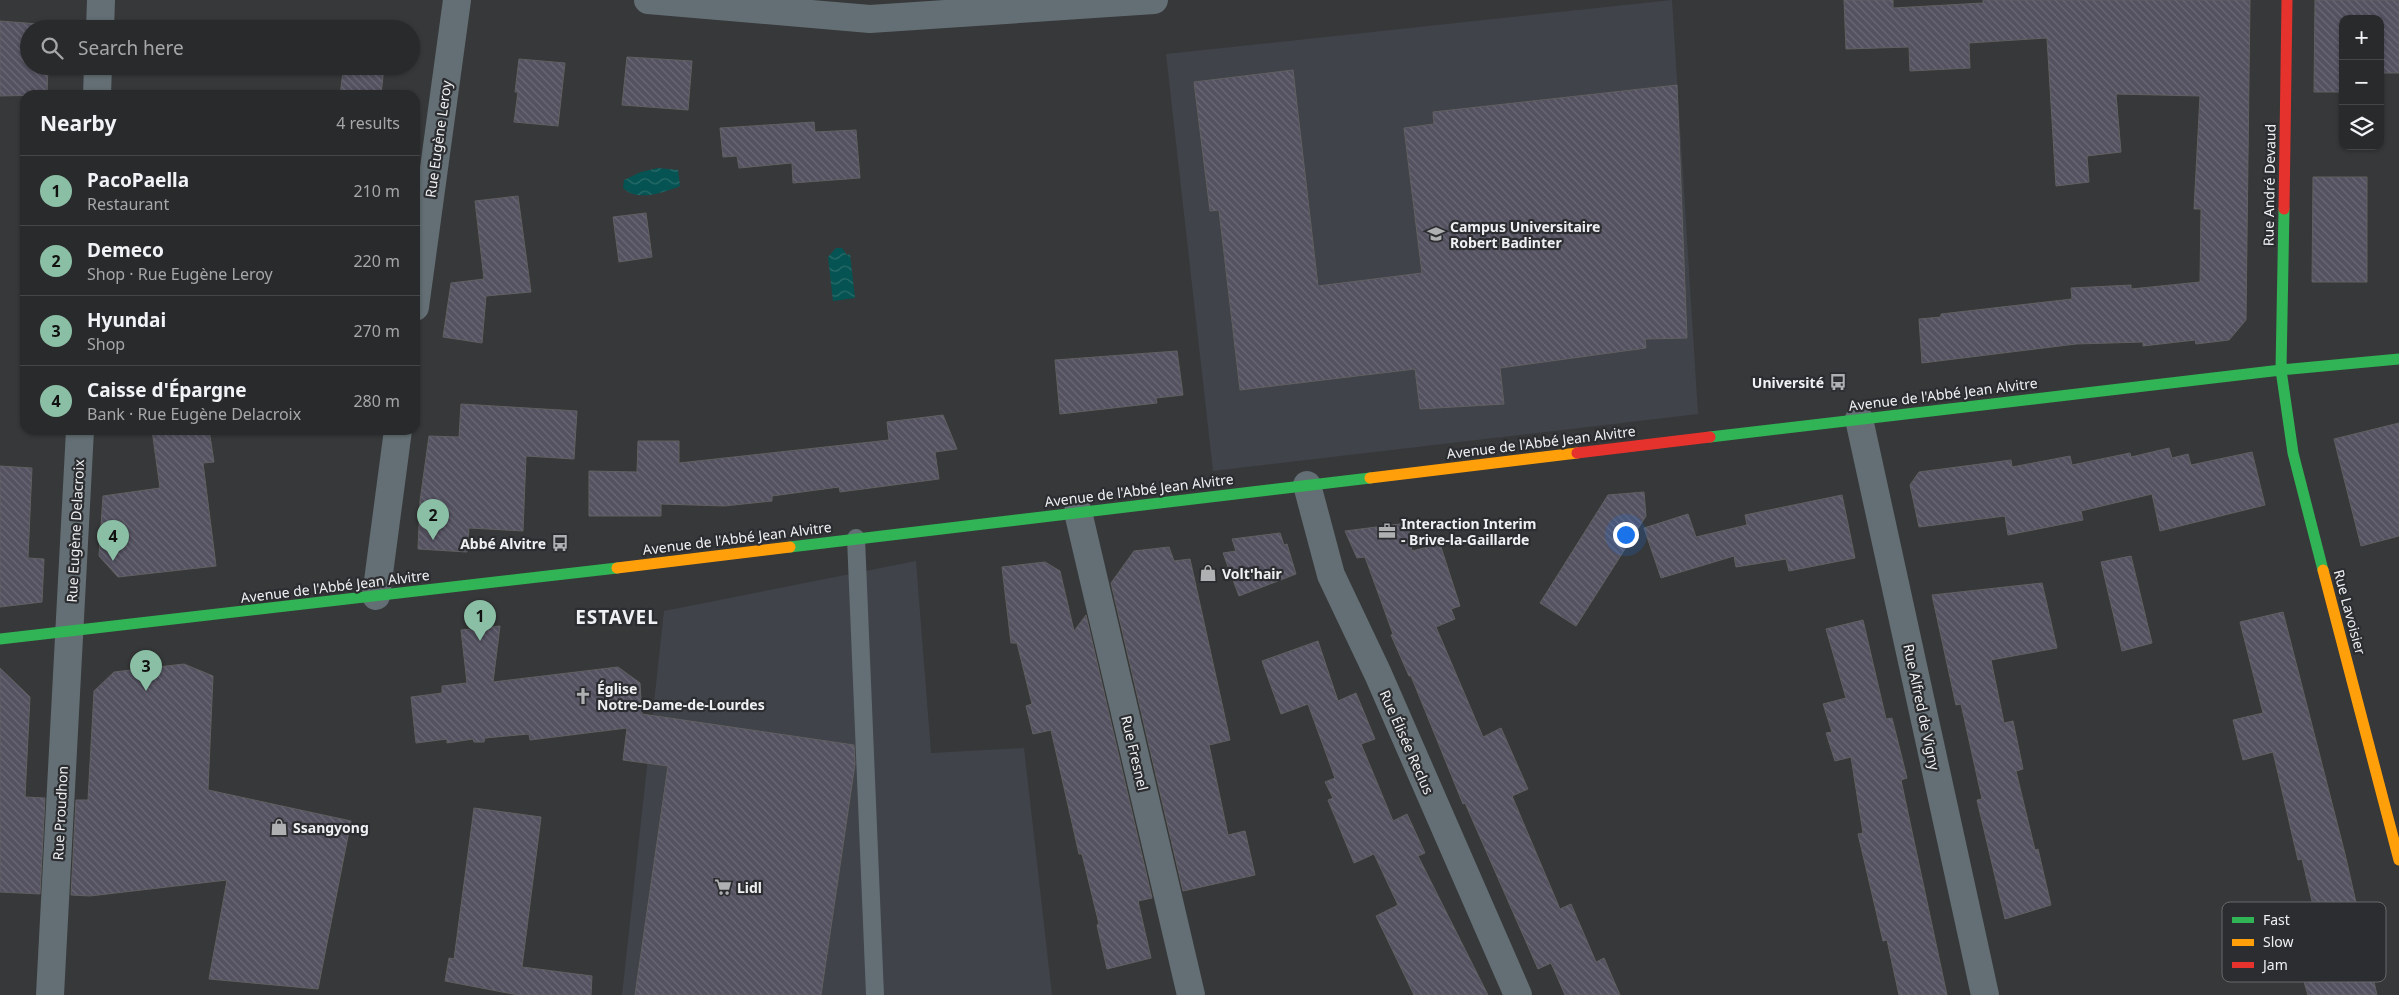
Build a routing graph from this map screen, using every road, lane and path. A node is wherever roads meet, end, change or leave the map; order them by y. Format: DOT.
graph roads {
  1 [pos="101,0"];
  2 [pos="457,0"];
  3 [pos="648,0"];
  4 [pos="1154,0"];
  5 [pos="2287,0"];
  6 [pos="100,20"];
  7 [pos="97,75"];
  8 [pos="96,90"];
  9 [pos="420,270"];
  10 [pos="2399,359"];
  11 [pos="2281,370"];
  12 [pos="1859,419"];
  13 [pos="80,435"];
  14 [pos="397,435"];
  15 [pos="1307,485"];
  16 [pos="1078,512"];
  17 [pos="856,538"];
  18 [pos="376,596"];
  19 [pos="70,632"];
  20 [pos="0,639"];
  21 [pos="2399,860"];
  22 [pos="50,995"];
  23 [pos="875,995"];
  24 [pos="1191,995"];
  25 [pos="1518,995"];
  26 [pos="1985,995"];
  1 -- 6 [label="street"];
  2 -- 9 [label="street, Rue Eugène Leroy"];
  3 -- 4 [label="street"];
  5 -- 11 [label="main road, Rue André Devaud"];
  7 -- 8 [label="street"];
  10 -- 11 [label="main road, Avenue de l'Abbé Jean Alvitre"];
  11 -- 12 [label="main road, Avenue de l'Abbé Jean Alvitre"];
  11 -- 21 [label="main road, Rue Lavoisier"];
  12 -- 15 [label="main road, Avenue de l'Abbé Jean Alvitre"];
  12 -- 26 [label="street, Rue Alfred de Vigny"];
  13 -- 19 [label="street, Rue Eugène Delacroix"];
  14 -- 18 [label="street"];
  15 -- 16 [label="main road, Avenue de l'Abbé Jean Alvitre"];
  15 -- 25 [label="street, Rue Élisée Reclus"];
  16 -- 17 [label="main road, Avenue de l'Abbé Jean Alvitre"];
  16 -- 24 [label="street, Rue Fresnel"];
  17 -- 18 [label="main road, Avenue de l'Abbé Jean Alvitre"];
  17 -- 23 [label="lane"];
  18 -- 19 [label="main road, Avenue de l'Abbé Jean Alvitre"];
  19 -- 20 [label="main road, Avenue de l'Abbé Jean Alvitre"];
  19 -- 22 [label="street, Rue Proudhon"];
}
